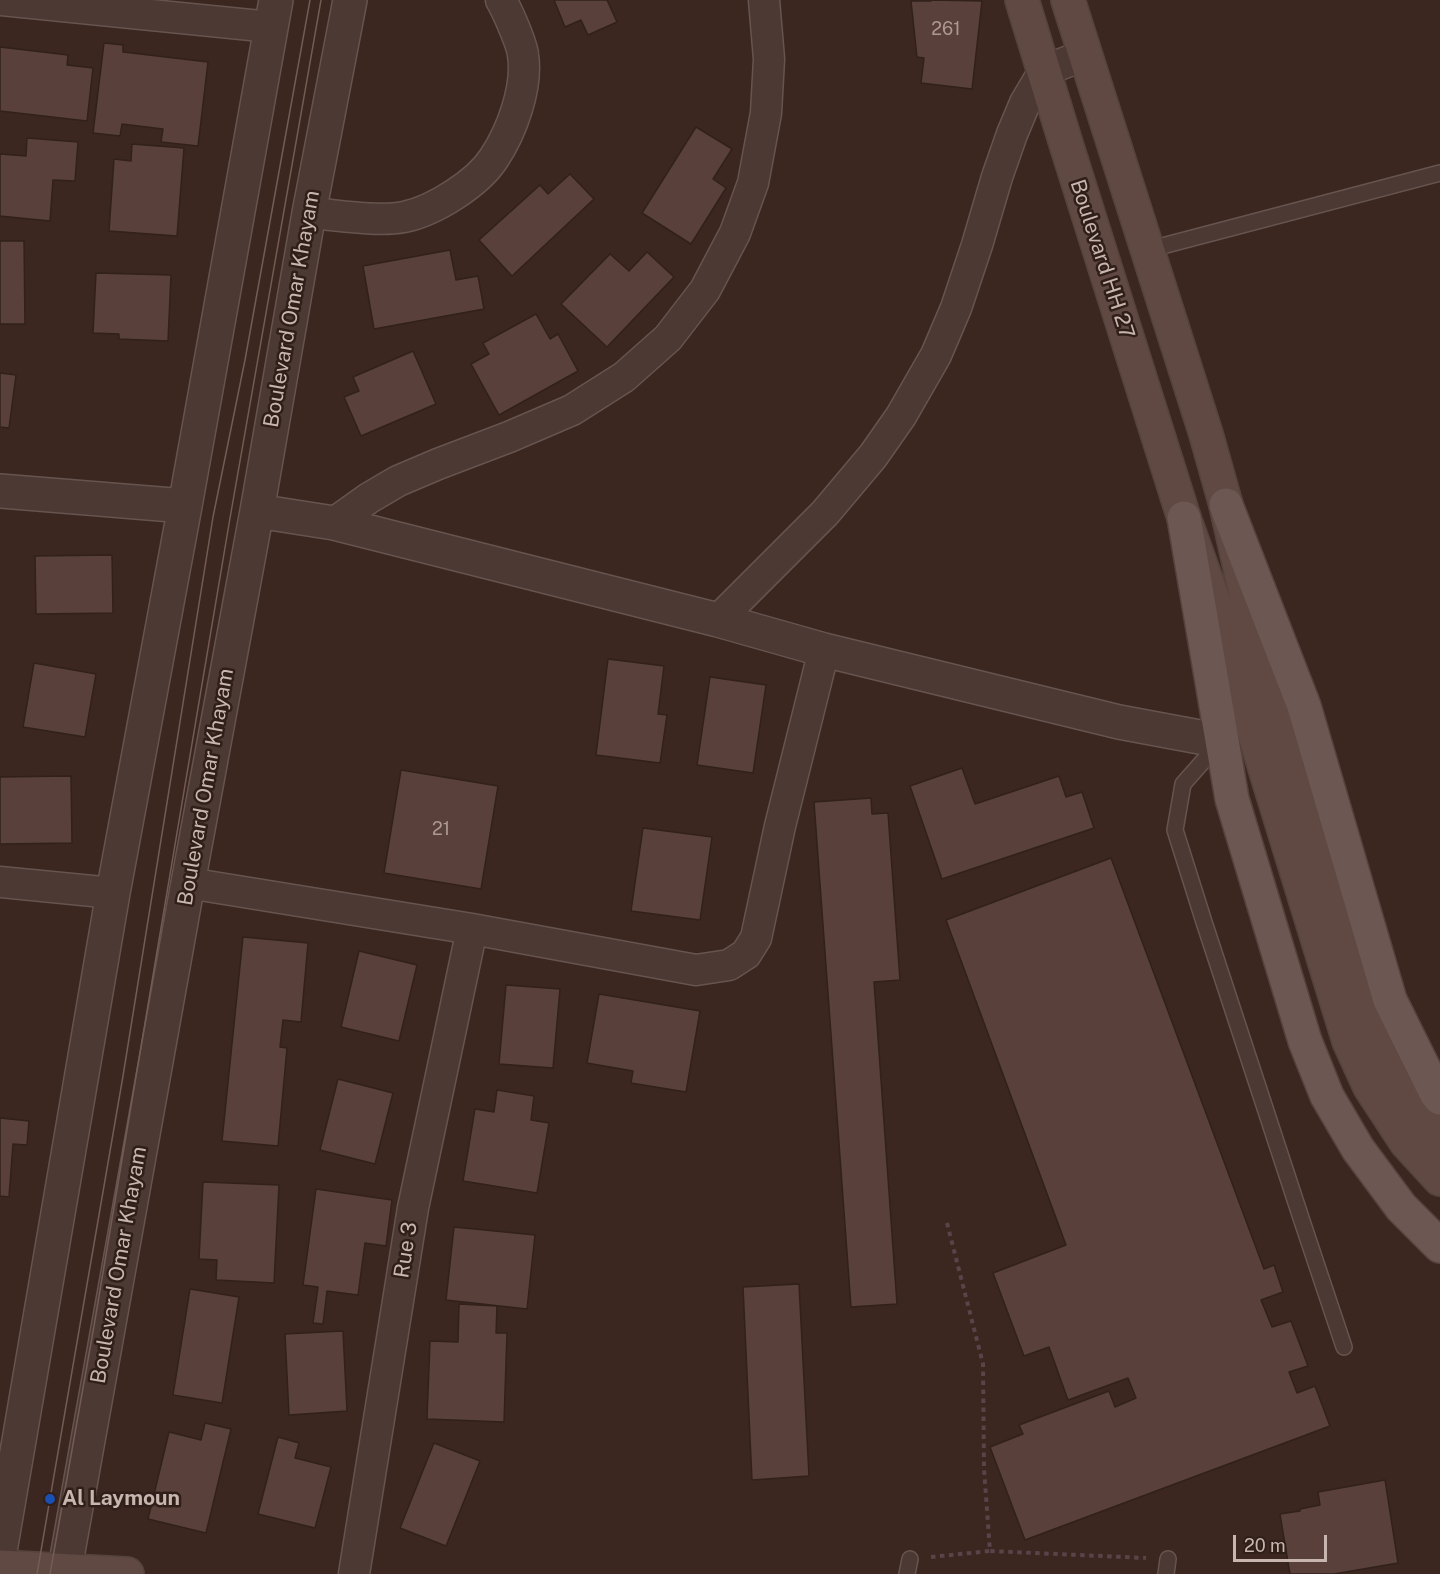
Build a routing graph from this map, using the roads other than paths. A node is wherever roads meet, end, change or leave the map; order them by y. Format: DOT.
graph roads {
  1 [pos="0,0"];
  2 [pos="350,0"];
  3 [pos="501,0"];
  4 [pos="764,0"];
  5 [pos="1022,0"];
  6 [pos="1068,0"];
  7 [pos="273,14"];
  8 [pos="1084,55"];
  9 [pos="1044,71"];
  10 [pos="1440,173"];
  11 [pos="309,213"];
  12 [pos="1147,250"];
  13 [pos="0,491"];
  14 [pos="1226,505"];
  15 [pos="185,506"];
  16 [pos="257,511"];
  17 [pos="1184,518"];
  18 [pos="334,524"];
  19 [pos="718,620"];
  20 [pos="824,650"];
  21 [pos="1221,741"];
  22 [pos="0,882"];
  23 [pos="188,884"];
  24 [pos="113,893"];
  25 [pos="472,929"];
  26 [pos="1440,1098"];
  27 [pos="1440,1139"];
  28 [pos="1440,1179"];
  29 [pos="1440,1246"];
  30 [pos="1344,1347"];
  31 [pos="0,1551"];
  32 [pos="0,1567"];
  33 [pos="64,1572"];
  34 [pos="127,1574"];
  35 [pos="354,1574"];
  1 -- 7 [label="street"];
  2 -- 11 [label="street, Boulevard Omar Khayam"];
  3 -- 11 [label="street"];
  4 -- 18 [label="street"];
  5 -- 9 [label="main road, Boulevard HH 27"];
  6 -- 8 [label="main road"];
  7 -- 15 [label="street"];
  8 -- 9 [label="street"];
  8 -- 12 [label="main road"];
  9 -- 17 [label="main road, Boulevard HH 27"];
  9 -- 19 [label="street"];
  10 -- 12 [label="lane"];
  11 -- 16 [label="street, Boulevard Omar Khayam"];
  12 -- 14 [label="main road"];
  13 -- 15 [label="street"];
  14 -- 26 [label="main road"];
  14 -- 27 [label="main road"];
  15 -- 24 [label="street"];
  16 -- 18 [label="street"];
  16 -- 23 [label="street, Boulevard Omar Khayam"];
  17 -- 21 [label="main road"];
  17 -- 28 [label="main road, Boulevard HH 27"];
  18 -- 19 [label="street"];
  19 -- 20 [label="street"];
  20 -- 21 [label="street"];
  20 -- 25 [label="street"];
  21 -- 29 [label="main road"];
  21 -- 30 [label="lane"];
  22 -- 24 [label="street"];
  23 -- 25 [label="street"];
  23 -- 33 [label="street, Boulevard Omar Khayam"];
  24 -- 31 [label="street"];
  25 -- 35 [label="street, Rue 3"];
  32 -- 33 [label="main road"];
  33 -- 34 [label="main road"];
}
